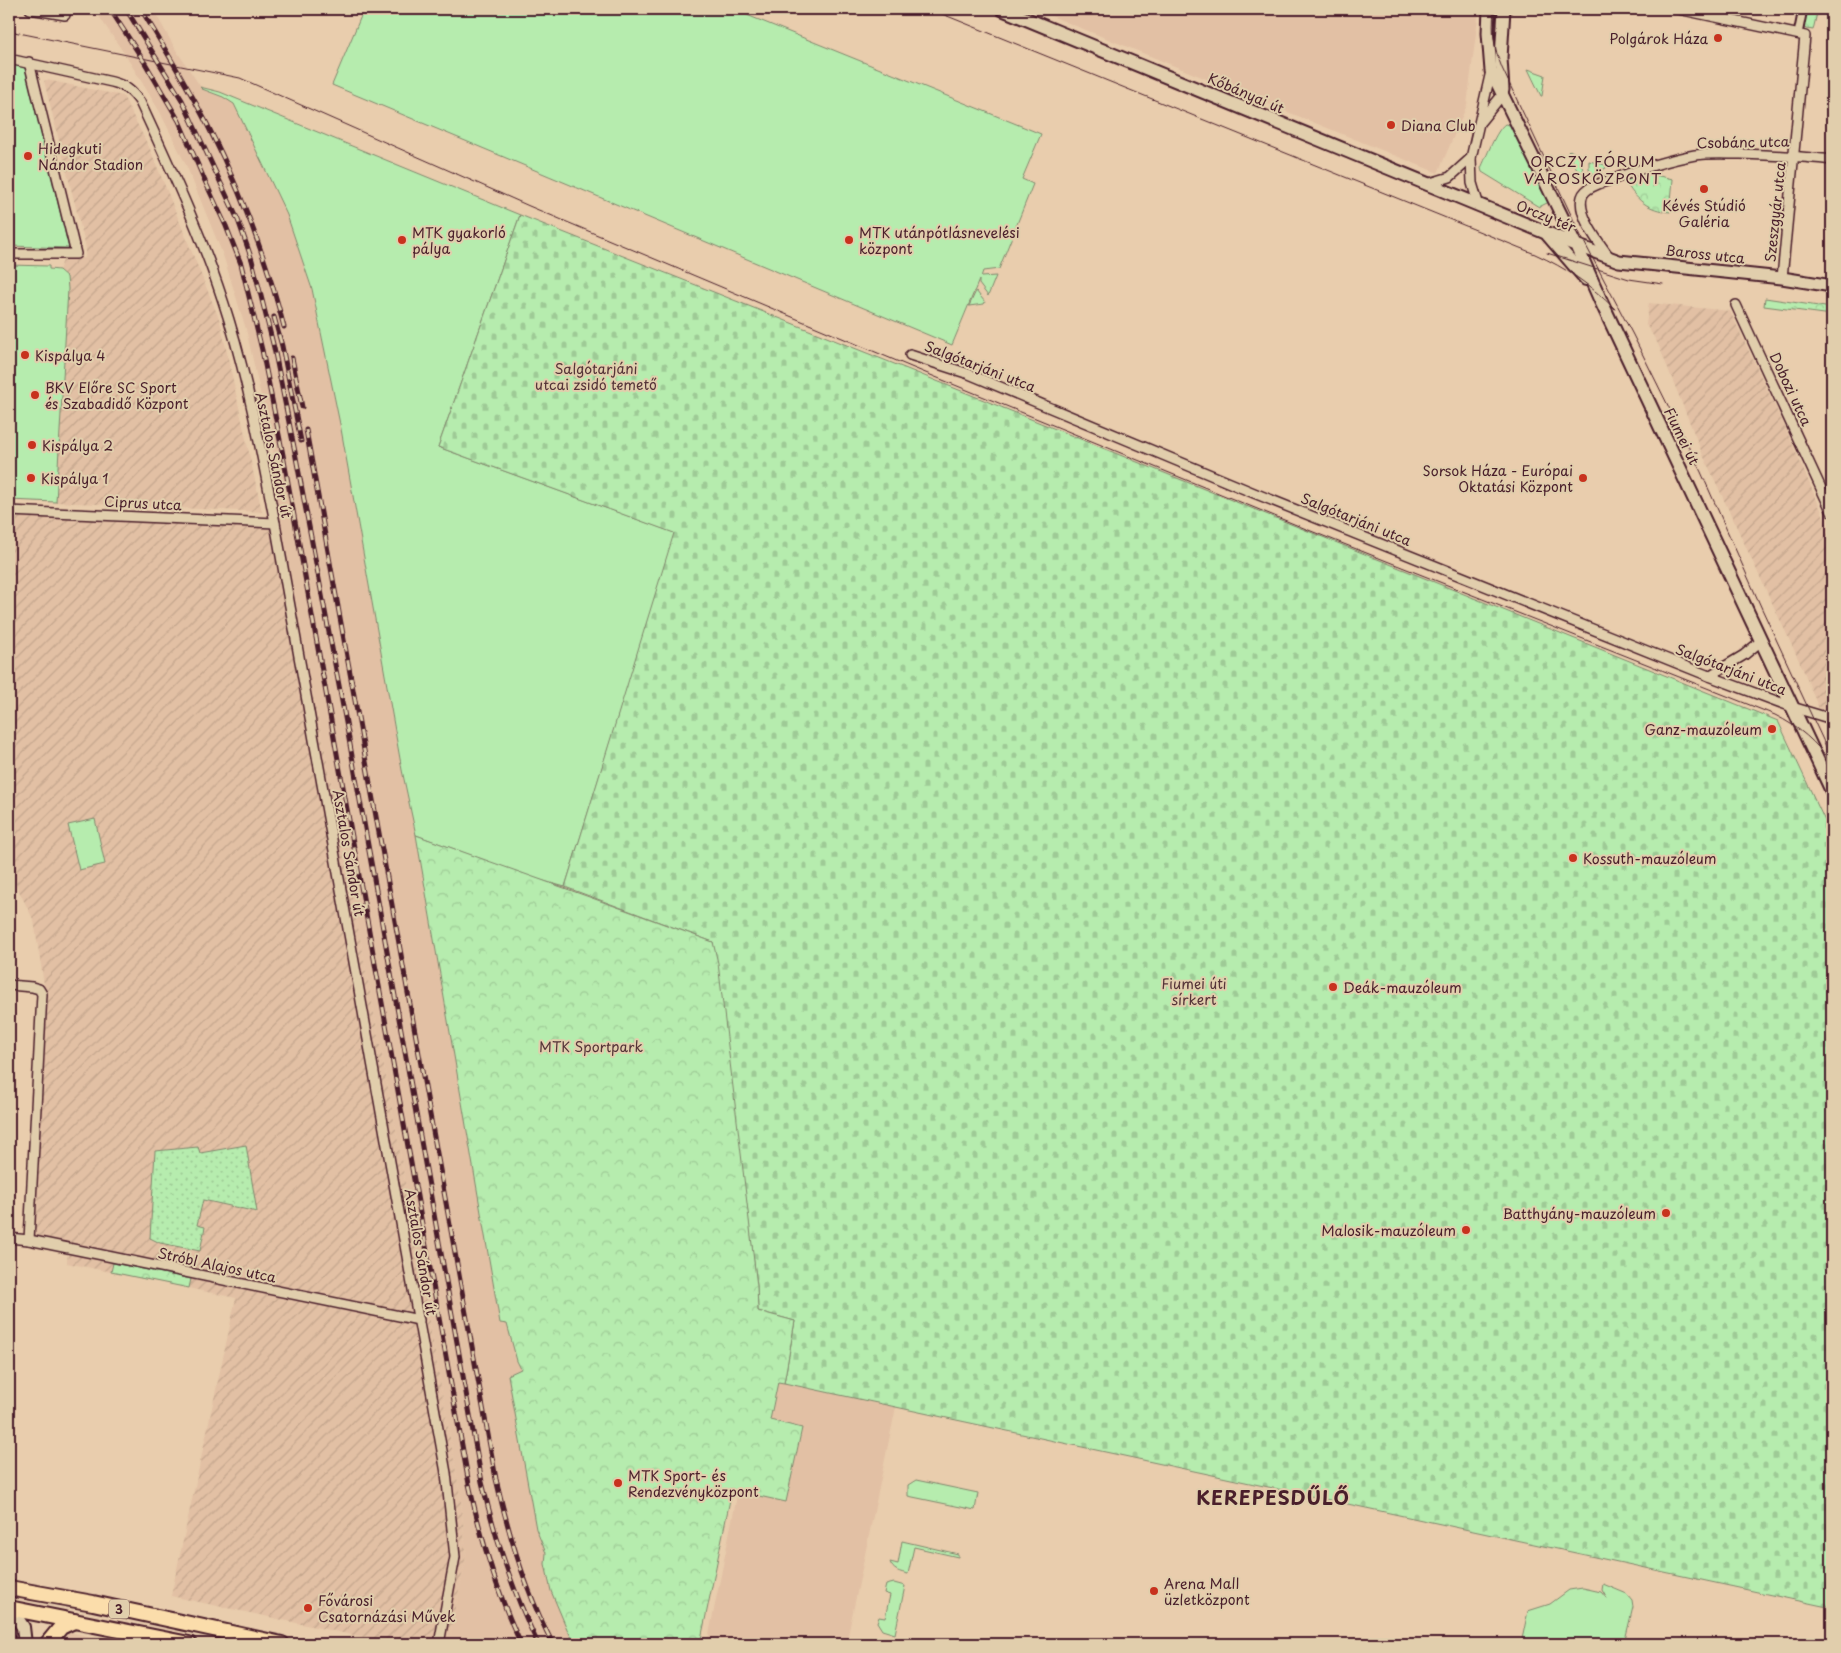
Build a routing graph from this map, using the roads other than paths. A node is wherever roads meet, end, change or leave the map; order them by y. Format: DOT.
graph roads {
  1 [pos="30,9"];
  2 [pos="1002,9"];
  3 [pos="1489,9"];
  4 [pos="1504,9"];
  5 [pos="1678,9"];
  6 [pos="1803,9"];
  7 [pos="65,15"];
  8 [pos="1798,34"];
  9 [pos="9,59"];
  10 [pos="28,62"];
  11 [pos="1491,71"];
  12 [pos="1503,94"];
  13 [pos="1484,102"];
  14 [pos="1480,121"];
  15 [pos="1794,155"];
  16 [pos="1472,158"];
  17 [pos="1832,160"];
  18 [pos="1427,184"];
  19 [pos="1479,206"];
  20 [pos="1545,232"];
  21 [pos="1576,244"];
  22 [pos="9,254"];
  23 [pos="1610,258"];
  24 [pos="1782,278"];
  25 [pos="1832,286"];
  26 [pos="1600,300"];
  27 [pos="1736,305"];
  28 [pos="910,355"];
  29 [pos="9,511"];
  30 [pos="1832,512"];
  31 [pos="275,523"];
  32 [pos="1761,640"];
  33 [pos="1710,676"];
  34 [pos="1792,707"];
  35 [pos="1832,719"];
  36 [pos="1832,791"];
  37 [pos="9,985"];
  38 [pos="9,1238"];
  39 [pos="29,1240"];
  40 [pos="419,1320"];
  41 [pos="9,1588"];
  42 [pos="58,1597"];
  43 [pos="9,1609"];
  44 [pos="74,1621"];
  45 [pos="25,1644"];
  46 [pos="47,1644"];
  47 [pos="189,1644"];
  48 [pos="282,1644"];
  49 [pos="439,1644"];
  1 -- 7 [label="street"];
  2 -- 18 [label="main road, Kőbányai út"];
  3 -- 11 [label="street"];
  4 -- 12 [label="street"];
  5 -- 8 [label="street"];
  6 -- 8 [label="street"];
  8 -- 15 [label="street, Szeszgyár utca"];
  9 -- 10 [label="street"];
  10 -- 22 [label="street"];
  10 -- 31 [label="street, Asztalos Sándor út"];
  11 -- 12 [label="street, Orczy tér"];
  11 -- 13 [label="street"];
  12 -- 13 [label="street"];
  12 -- 14 [label="street"];
  12 -- 21 [label="street, Orczy tér"];
  13 -- 14 [label="street"];
  14 -- 16 [label="street"];
  15 -- 17 [label="street, Csobánc utca"];
  15 -- 23 [label="street, Csobánc utca"];
  15 -- 24 [label="street, Szeszgyár utca"];
  16 -- 18 [label="street"];
  16 -- 19 [label="street"];
  18 -- 19 [label="main road, Kőbányai út"];
  19 -- 20 [label="main road, Orczy tér"];
  20 -- 21 [label="main road, Orczy tér"];
  20 -- 26 [label="main road"];
  21 -- 23 [label="street, Baross utca"];
  21 -- 26 [label="main road, Fiumei út"];
  23 -- 24 [label="street, Baross utca"];
  24 -- 25 [label="street, Baross utca"];
  26 -- 32 [label="main road, Fiumei út"];
  27 -- 30 [label="street, Dobozi utca"];
  28 -- 33 [label="street, Salgótarjáni utca"];
  29 -- 31 [label="street, Ciprus utca"];
  31 -- 40 [label="street, Asztalos Sándor út"];
  32 -- 33 [label="street"];
  32 -- 34 [label="main road, Fiumei út"];
  33 -- 34 [label="street, Salgótarjáni utca"];
  34 -- 35 [label="street, Salgótarjáni utca"];
  34 -- 36 [label="main road, Fiumei út"];
  37 -- 39 [label="street"];
  38 -- 39 [label="street, Stróbl Alajos utca"];
  39 -- 40 [label="street, Stróbl Alajos utca"];
  40 -- 49 [label="street, Asztalos Sándor út"];
  41 -- 42 [label="main road, 3"];
  42 -- 43 [label="main road"];
  42 -- 48 [label="main road, 3"];
  43 -- 44 [label="main road, 3"];
  43 -- 45 [label="main road"];
  44 -- 46 [label="main road"];
  44 -- 47 [label="main road, 3"];
}
